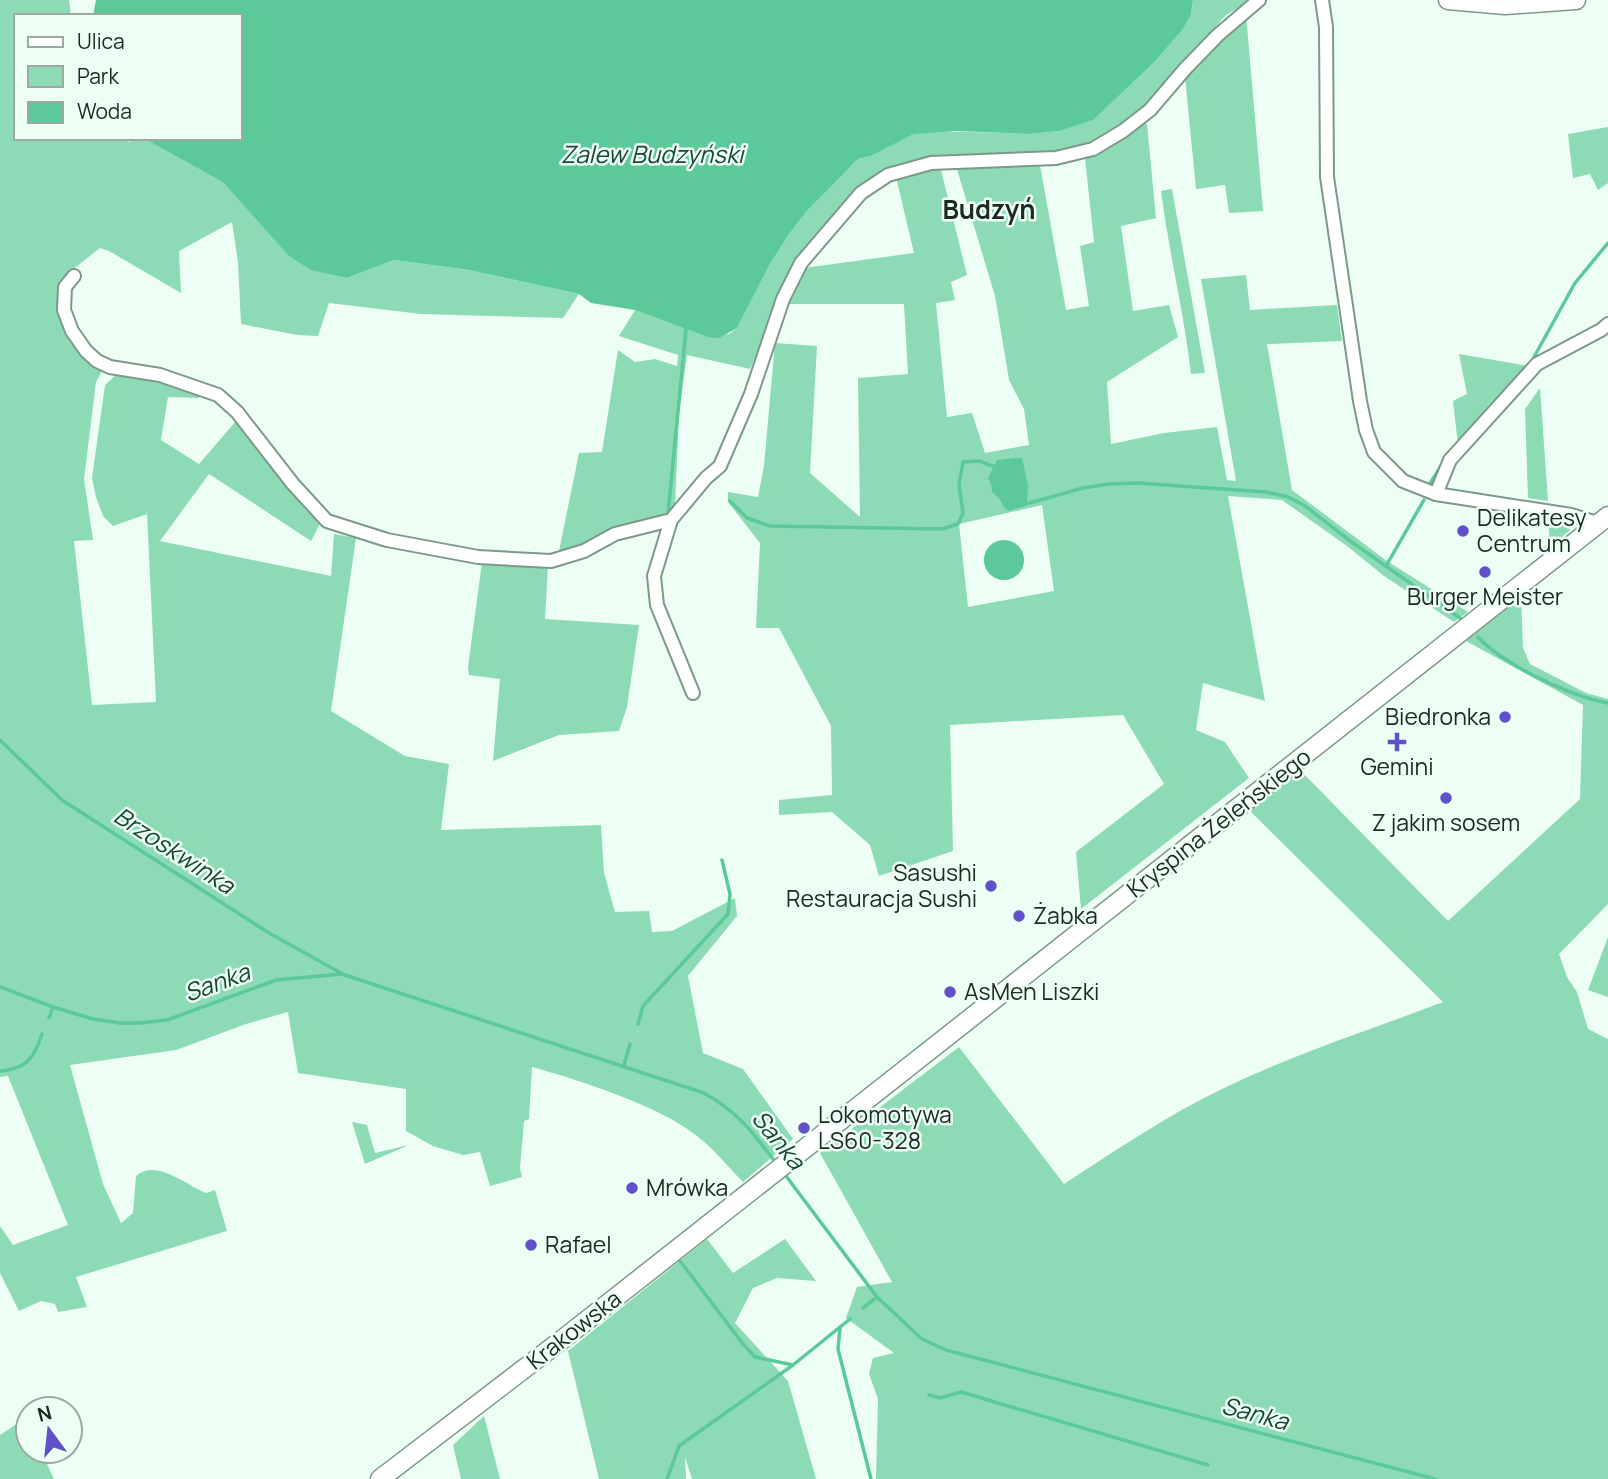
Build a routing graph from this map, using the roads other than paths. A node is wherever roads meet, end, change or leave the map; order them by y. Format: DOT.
graph roads {
  1 [pos="1259,0"];
  2 [pos="1322,0"];
  3 [pos="1448,0"];
  4 [pos="1576,0"];
  5 [pos="74,276"];
  6 [pos="1608,324"];
  7 [pos="1433,493"];
  8 [pos="1602,519"];
  9 [pos="671,520"];
  10 [pos="693,693"];
  11 [pos="766,1179"];
  12 [pos="380,1479"];
  1 -- 9 [label="street"];
  2 -- 7 [label="street"];
  3 -- 4 [label="main road"];
  5 -- 9 [label="street"];
  6 -- 7 [label="street"];
  7 -- 8 [label="street"];
  8 -- 11 [label="main road, Kryspina Żeleńskiego"];
  9 -- 10 [label="street"];
  11 -- 12 [label="main road, Krakowska"];
}
